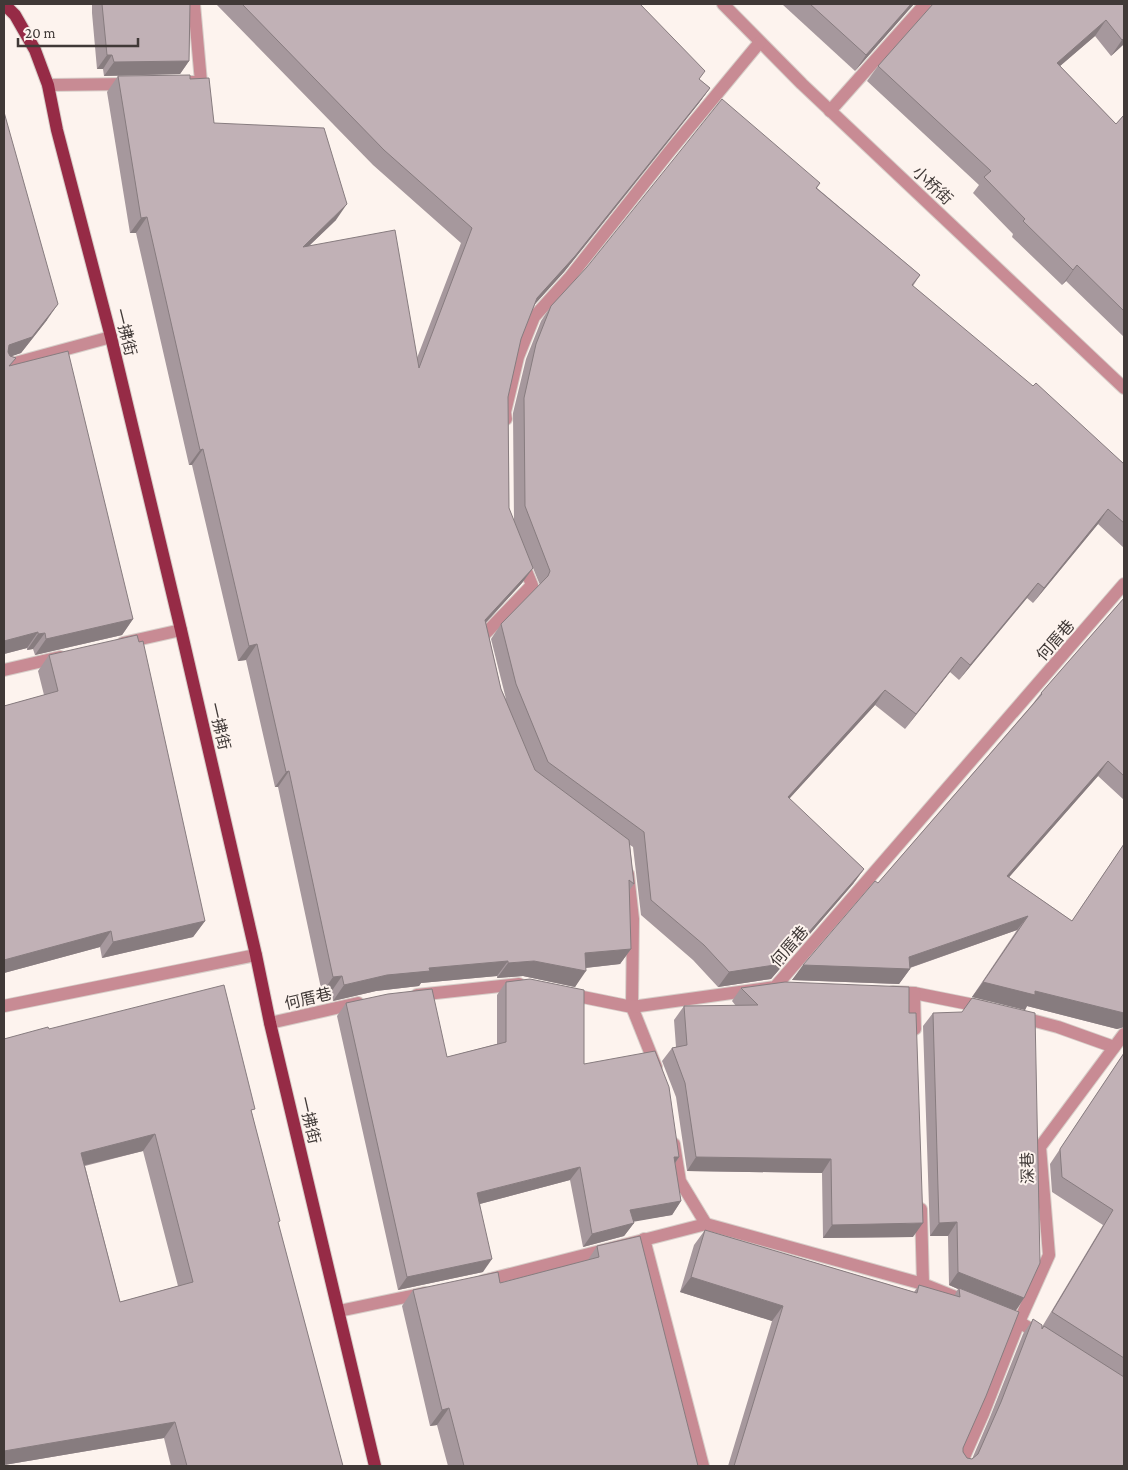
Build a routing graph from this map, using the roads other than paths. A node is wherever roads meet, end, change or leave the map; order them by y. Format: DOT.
graph roads {
  1 [pos="4,4"];
  2 [pos="194,4"];
  3 [pos="723,4"];
  4 [pos="925,4"];
  5 [pos="760,42"];
  6 [pos="171,83"];
  7 [pos="142,84"];
  8 [pos="48,85"];
  9 [pos="830,110"];
  10 [pos="111,337"];
  11 [pos="4,366"];
  12 [pos="1124,388"];
  13 [pos="506,430"];
  14 [pos="516,547"];
  15 [pos="1124,584"];
  16 [pos="181,630"];
  17 [pos="110,646"];
  18 [pos="72,655"];
  19 [pos="486,655"];
  20 [pos="4,670"];
  21 [pos="627,861"];
  22 [pos="256,955"];
  23 [pos="530,986"];
  24 [pos="776,986"];
  25 [pos="795,987"];
  26 [pos="884,991"];
  27 [pos="558,992"];
  28 [pos="914,993"];
  29 [pos="406,996"];
  30 [pos="368,1001"];
  31 [pos="4,1006"];
  32 [pos="632,1007"];
  33 [pos="270,1023"];
  34 [pos="1124,1034"];
  35 [pos="916,1041"];
  36 [pos="1114,1048"];
  37 [pos="661,1080"];
  38 [pos="673,1135"];
  39 [pos="920,1196"];
  40 [pos="706,1224"];
  41 [pos="644,1240"];
  42 [pos="472,1283"];
  43 [pos="923,1284"];
  44 [pos="434,1291"];
  45 [pos="339,1311"];
  46 [pos="1019,1322"];
  47 [pos="1051,1342"];
  48 [pos="375,1466"];
  49 [pos="703,1466"];
  50 [pos="960,1466"];
  1 -- 8 [label="main road, 一拂街"];
  2 -- 6 [label="street"];
  3 -- 5 [label="street, 小桥街"];
  4 -- 9 [label="street"];
  5 -- 9 [label="street, 小桥街"];
  5 -- 13 [label="street"];
  7 -- 8 [label="street"];
  8 -- 10 [label="main road, 一拂街"];
  9 -- 12 [label="street, 小桥街"];
  10 -- 11 [label="street"];
  10 -- 16 [label="main road, 一拂街"];
  14 -- 19 [label="street"];
  15 -- 24 [label="street, 何厝巷"];
  16 -- 17 [label="street"];
  16 -- 22 [label="main road, 一拂街"];
  18 -- 20 [label="street"];
  21 -- 32 [label="street"];
  22 -- 31 [label="street"];
  22 -- 33 [label="main road, 一拂街"];
  23 -- 29 [label="street"];
  24 -- 25 [label="street"];
  24 -- 32 [label="street, 何厝巷"];
  26 -- 28 [label="street"];
  27 -- 32 [label="street, 何厝巷"];
  28 -- 35 [label="street"];
  28 -- 36 [label="street"];
  30 -- 33 [label="street, 何厝巷"];
  32 -- 37 [label="street"];
  33 -- 45 [label="main road, 一拂街"];
  34 -- 36 [label="street, 深巷"];
  36 -- 46 [label="street, 深巷"];
  38 -- 40 [label="street"];
  39 -- 43 [label="street"];
  40 -- 41 [label="street"];
  40 -- 43 [label="street"];
  41 -- 42 [label="street"];
  41 -- 49 [label="street"];
  43 -- 46 [label="street"];
  44 -- 45 [label="street"];
  45 -- 48 [label="main road, 一拂街"];
  46 -- 47 [label="street"];
  46 -- 50 [label="street, 深巷"];
}
